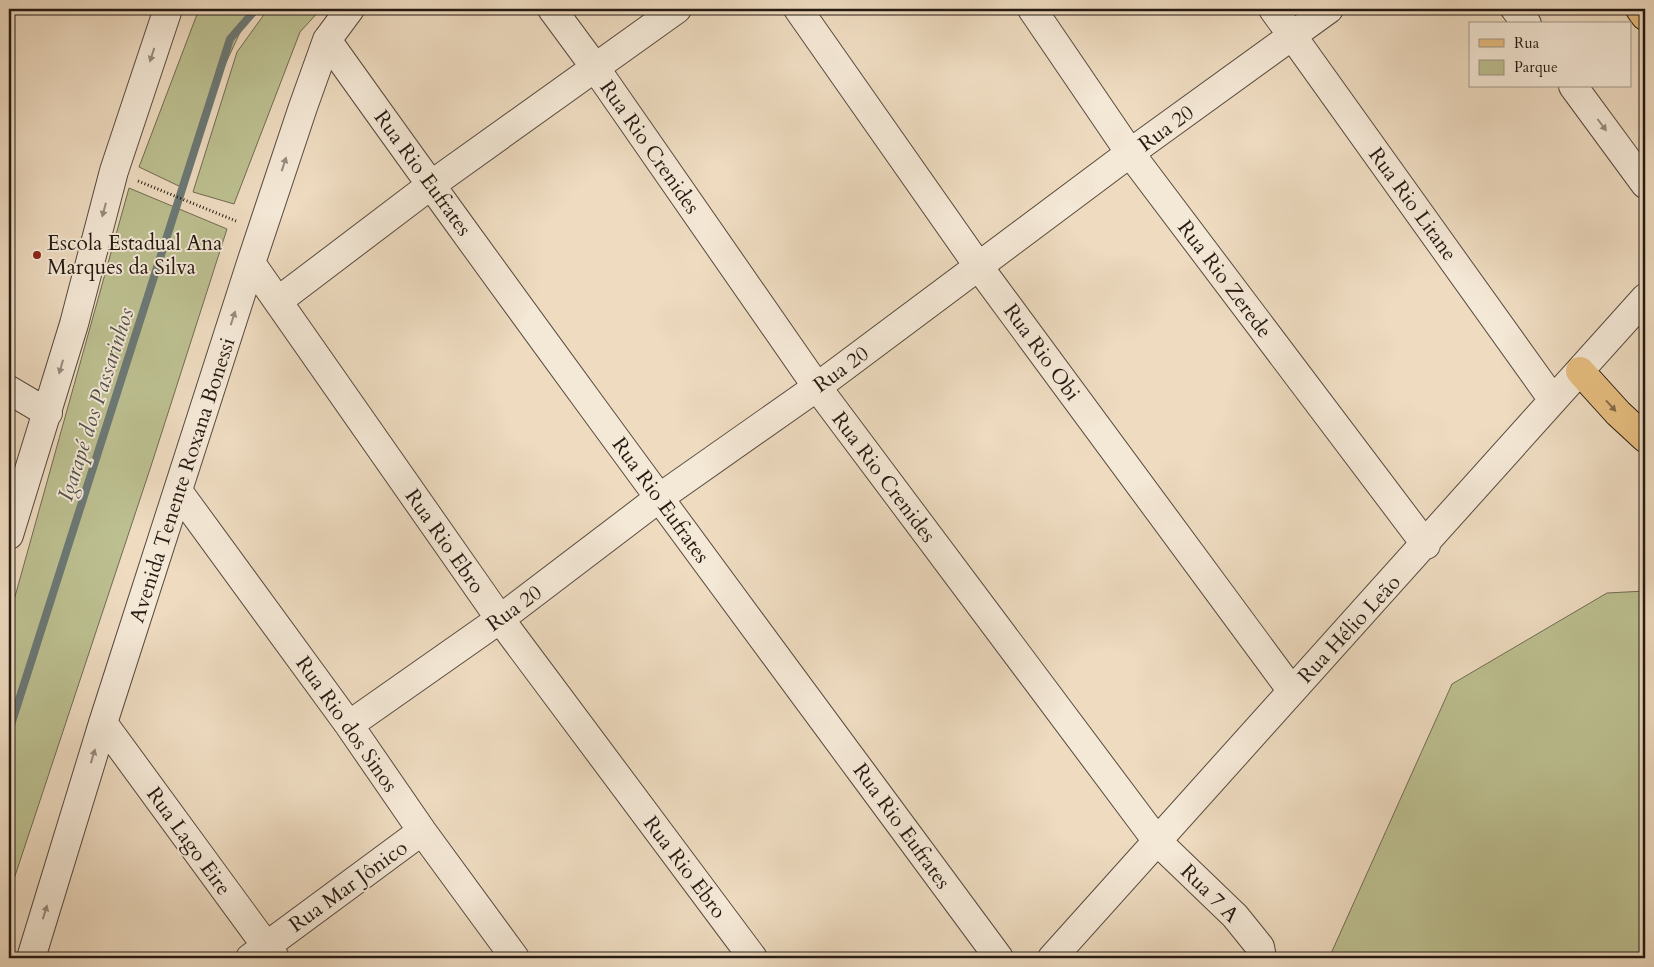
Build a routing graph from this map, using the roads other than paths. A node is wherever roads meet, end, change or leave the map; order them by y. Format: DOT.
graph roads {
  1 [pos="168,9"];
  2 [pos="350,9"];
  3 [pos="552,9"];
  4 [pos="677,9"];
  5 [pos="798,9"];
  6 [pos="1032,9"];
  7 [pos="1273,9"];
  8 [pos="1329,9"];
  9 [pos="1516,9"];
  10 [pos="1640,9"];
  11 [pos="1645,16"];
  12 [pos="1526,22"];
  13 [pos="1292,36"];
  14 [pos="327,40"];
  15 [pos="594,66"];
  16 [pos="1574,88"];
  17 [pos="1130,153"];
  18 [pos="1645,184"];
  19 [pos="430,185"];
  20 [pos="251,263"];
  21 [pos="979,267"];
  22 [pos="1645,298"];
  23 [pos="278,301"];
  24 [pos="1580,371"];
  25 [pos="817,387"];
  26 [pos="9,390"];
  27 [pos="1553,400"];
  28 [pos="48,413"];
  29 [pos="1645,438"];
  30 [pos="178,491"];
  31 [pos="659,498"];
  32 [pos="9,535"];
  33 [pos="1426,545"];
  34 [pos="500,619"];
  35 [pos="1292,690"];
  36 [pos="104,723"];
  37 [pos="349,725"];
  38 [pos="422,831"];
  39 [pos="1157,841"];
  40 [pos="1261,953"];
  41 [pos="264,954"];
  42 [pos="33,957"];
  43 [pos="515,958"];
  44 [pos="753,958"];
  45 [pos="999,958"];
  46 [pos="1052,958"];
  1 -- 28 [label="street, one-way"];
  2 -- 14 [label="street, Avenida Tenente Roxana Bonessi"];
  3 -- 15 [label="street, Rua Rio Crenides"];
  4 -- 15 [label="street"];
  5 -- 21 [label="street, Rua Rio Obi"];
  6 -- 17 [label="street, Rua Rio Zerede"];
  7 -- 13 [label="street, Rua Rio Litane"];
  8 -- 13 [label="street, Rua 20"];
  9 -- 12 [label="street"];
  10 -- 11 [label="main road"];
  13 -- 17 [label="street, Rua 20"];
  13 -- 27 [label="street, Rua Rio Litane"];
  14 -- 19 [label="street, Rua Rio Eufrates"];
  20 -- 14 [label="street, Avenida Tenente Roxana Bonessi, one-way"];
  15 -- 19 [label="street"];
  15 -- 25 [label="street, Rua Rio Crenides"];
  16 -- 18 [label="street, one-way"];
  17 -- 21 [label="street, Rua 20"];
  17 -- 33 [label="street, Rua Rio Zerede"];
  19 -- 23 [label="street"];
  19 -- 31 [label="street, Rua Rio Eufrates"];
  20 -- 23 [label="street, Rua Rio Ebro"];
  30 -- 20 [label="street, Avenida Tenente Roxana Bonessi, one-way"];
  21 -- 25 [label="street, Rua 20"];
  21 -- 35 [label="street, Rua Rio Obi"];
  22 -- 24 [label="street, Rua Hélio Leão"];
  23 -- 34 [label="street, Rua Rio Ebro"];
  24 -- 27 [label="street, Rua Hélio Leão"];
  24 -- 29 [label="main road, one-way"];
  25 -- 31 [label="street, Rua 20"];
  25 -- 39 [label="street, Rua Rio Crenides"];
  26 -- 28 [label="street"];
  27 -- 33 [label="street, Rua Hélio Leão"];
  28 -- 32 [label="street"];
  30 -- 36 [label="street, Avenida Tenente Roxana Bonessi"];
  30 -- 37 [label="street, Rua Rio dos Sinos"];
  31 -- 34 [label="street, Rua 20"];
  31 -- 45 [label="street, Rua Rio Eufrates"];
  33 -- 35 [label="street, Rua Hélio Leão"];
  34 -- 37 [label="street, Rua 20"];
  34 -- 44 [label="street, Rua Rio Ebro"];
  35 -- 39 [label="street, Rua Hélio Leão"];
  36 -- 41 [label="street, Rua Lago Eire"];
  42 -- 36 [label="street, Avenida Tenente Roxana Bonessi, one-way"];
  37 -- 38 [label="street, Rua Rio dos Sinos"];
  38 -- 41 [label="street, Rua Mar Jônico"];
  38 -- 43 [label="street, Rua Rio dos Sinos"];
  39 -- 40 [label="street, Rua 7 A"];
  39 -- 46 [label="street, Rua Hélio Leão"];
}
